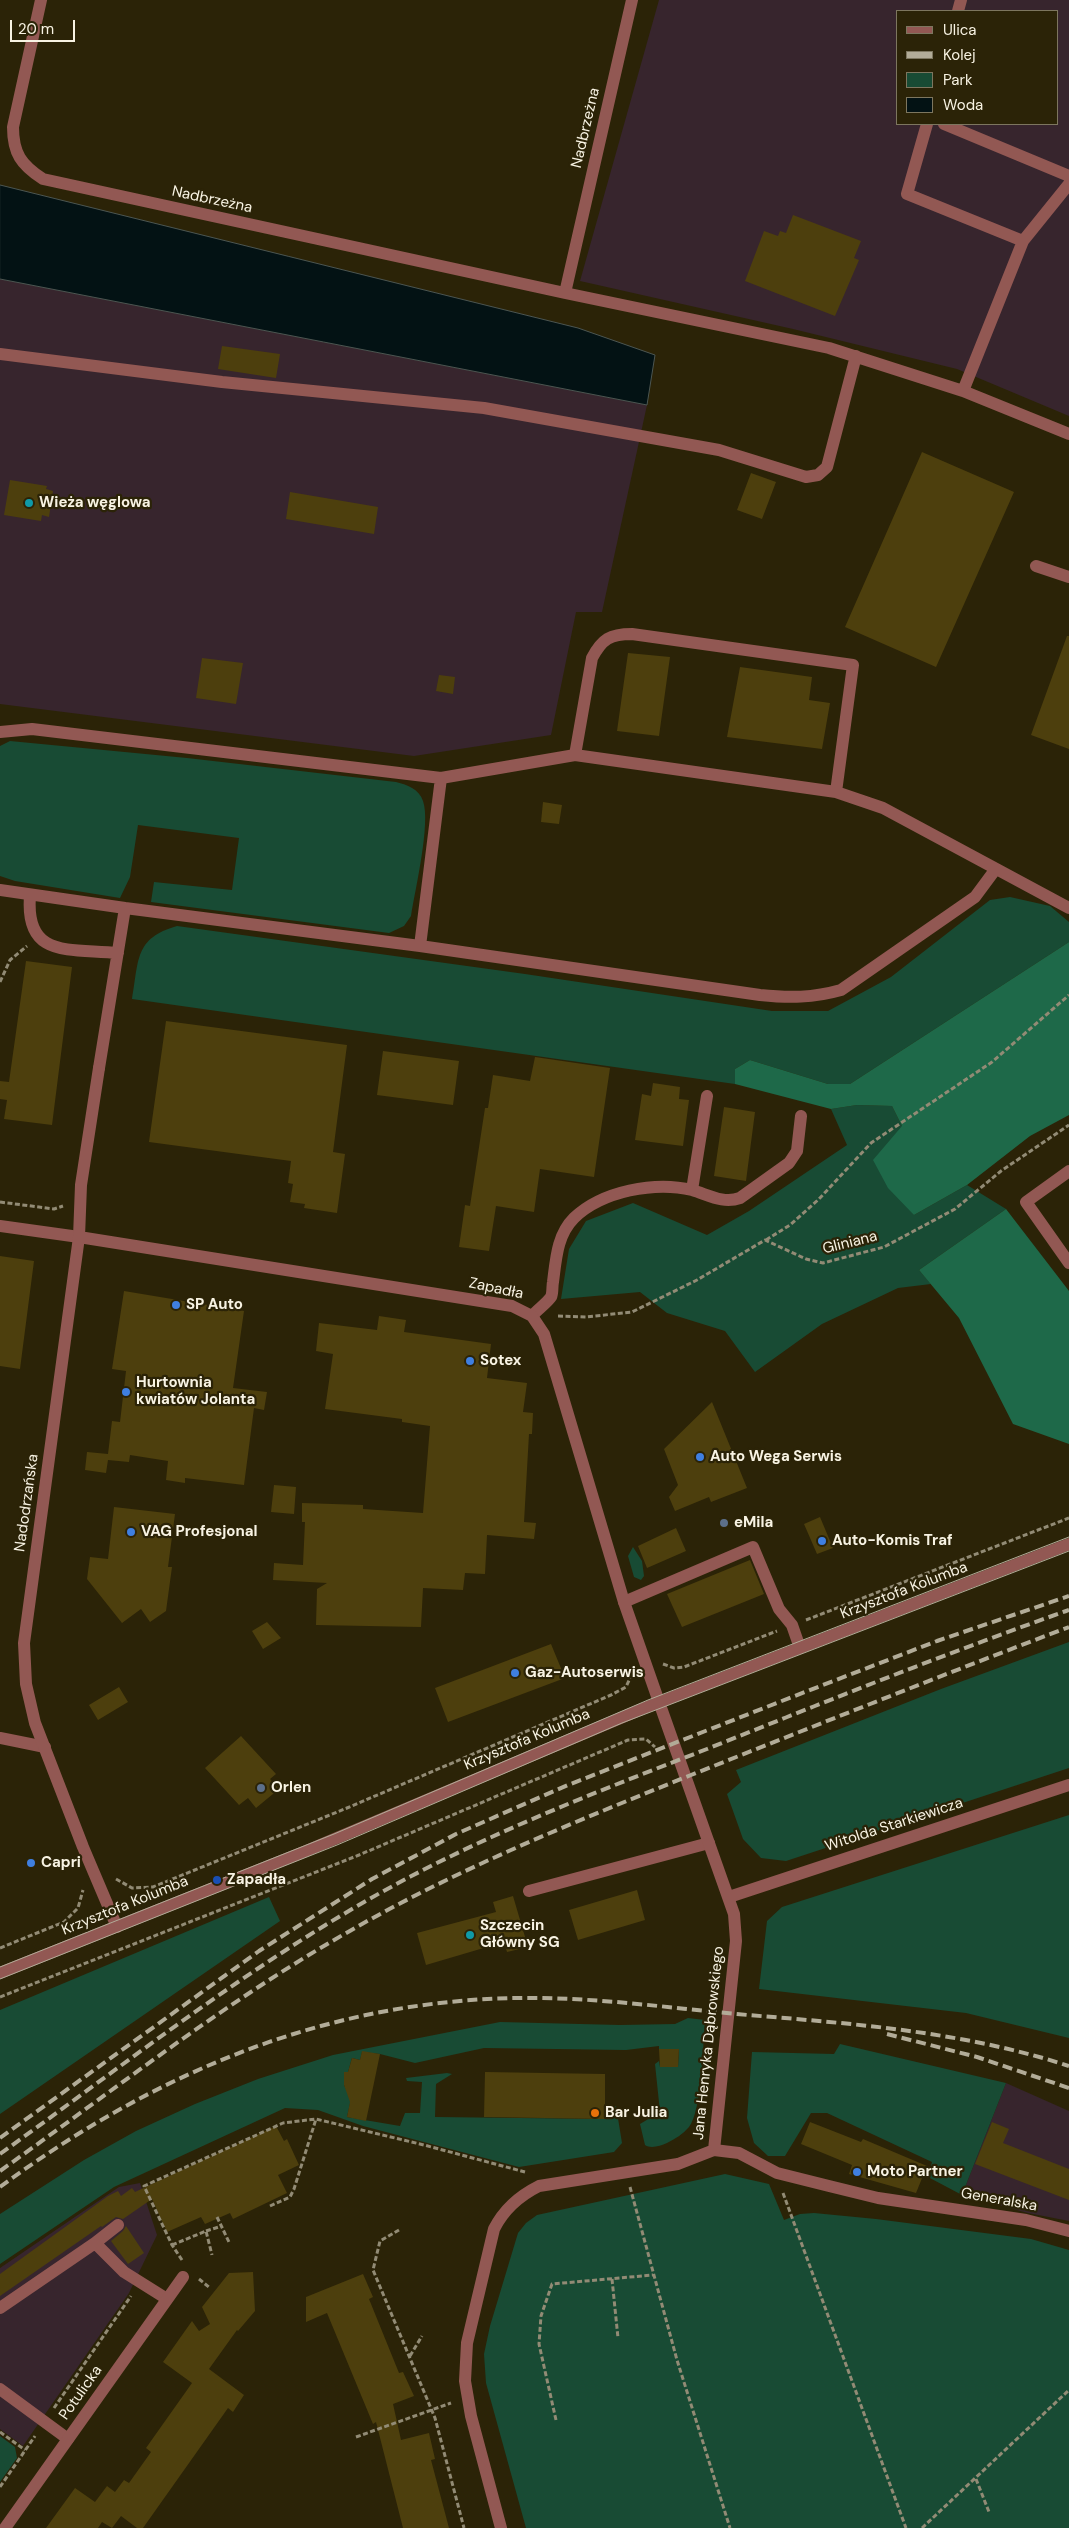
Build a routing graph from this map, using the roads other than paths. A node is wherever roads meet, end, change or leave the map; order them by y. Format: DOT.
graph roads {
  1 [pos="41,0"];
  2 [pos="632,0"];
  3 [pos="927,125"];
  4 [pos="946,125"];
  5 [pos="1069,176"];
  6 [pos="1069,184"];
  7 [pos="1023,241"];
  8 [pos="565,293"];
  9 [pos="0,354"];
  10 [pos="856,356"];
  11 [pos="963,391"];
  12 [pos="1069,434"];
  13 [pos="1036,566"];
  14 [pos="1069,577"];
  15 [pos="0,732"];
  16 [pos="575,755"];
  17 [pos="441,778"];
  18 [pos="836,792"];
  19 [pos="996,870"];
  20 [pos="0,890"];
  21 [pos="30,896"];
  22 [pos="125,908"];
  23 [pos="1069,908"];
  24 [pos="420,946"];
  25 [pos="118,953"];
  26 [pos="708,1096"];
  27 [pos="801,1116"];
  28 [pos="1069,1172"];
  29 [pos="692,1190"];
  30 [pos="0,1226"];
  31 [pos="79,1237"];
  32 [pos="1069,1263"];
  33 [pos="532,1316"];
  34 [pos="1069,1544"];
  35 [pos="624,1602"];
  36 [pos="800,1648"];
  37 [pos="659,1702"];
  38 [pos="0,1738"];
  39 [pos="45,1747"];
  40 [pos="1069,1785"];
  41 [pos="708,1843"];
  42 [pos="529,1891"];
  43 [pos="729,1897"];
  44 [pos="117,1927"];
  45 [pos="0,1973"];
  46 [pos="714,2150"];
  47 [pos="118,2225"];
  48 [pos="1069,2231"];
  49 [pos="95,2243"];
  50 [pos="184,2271"];
  51 [pos="167,2299"];
  52 [pos="0,2308"];
  53 [pos="0,2389"];
  54 [pos="68,2439"];
  55 [pos="5,2528"];
  56 [pos="501,2528"];
  1 -- 8 [label="street, Nadbrzeżna"];
  2 -- 8 [label="street, Nadbrzeżna"];
  3 -- 7 [label="street"];
  4 -- 5 [label="street"];
  6 -- 7 [label="street"];
  7 -- 11 [label="street"];
  8 -- 10 [label="street, Nadbrzeżna"];
  9 -- 10 [label="street"];
  10 -- 11 [label="street, Nadbrzeżna"];
  11 -- 12 [label="street, Nadbrzeżna"];
  13 -- 14 [label="street"];
  15 -- 17 [label="street"];
  16 -- 17 [label="street"];
  16 -- 18 [label="street"];
  16 -- 18 [label="street"];
  17 -- 24 [label="street"];
  18 -- 19 [label="street"];
  19 -- 23 [label="street"];
  19 -- 24 [label="street"];
  20 -- 21 [label="street"];
  21 -- 22 [label="street"];
  21 -- 25 [label="street"];
  22 -- 24 [label="street"];
  22 -- 25 [label="street, Nadodrzańska"];
  25 -- 31 [label="street, Nadodrzańska"];
  26 -- 29 [label="street"];
  27 -- 29 [label="street"];
  28 -- 32 [label="street"];
  29 -- 33 [label="street"];
  30 -- 31 [label="street, Zapadła"];
  31 -- 33 [label="street, Zapadła"];
  31 -- 39 [label="street, Nadodrzańska"];
  33 -- 35 [label="street, Zapadła"];
  34 -- 36 [label="street, Krzysztofa Kolumba"];
  35 -- 36 [label="street"];
  35 -- 37 [label="street, Zapadła"];
  36 -- 37 [label="street, Krzysztofa Kolumba"];
  37 -- 41 [label="street, Jana Henryka Dąbrowskiego"];
  37 -- 44 [label="street, Krzysztofa Kolumba"];
  38 -- 39 [label="street"];
  39 -- 44 [label="street, Nadodrzańska"];
  40 -- 43 [label="street, Witolda Starkiewicza"];
  41 -- 42 [label="street"];
  41 -- 43 [label="street, Jana Henryka Dąbrowskiego"];
  43 -- 46 [label="street, Jana Henryka Dąbrowskiego"];
  44 -- 45 [label="street, Krzysztofa Kolumba"];
  46 -- 48 [label="street, Generalska"];
  46 -- 56 [label="street, Jana Henryka Dąbrowskiego"];
  47 -- 49 [label="street"];
  49 -- 51 [label="street"];
  49 -- 52 [label="street"];
  50 -- 51 [label="street, Potulicka"];
  51 -- 54 [label="street, Potulicka"];
  53 -- 54 [label="street"];
  54 -- 55 [label="street, Potulicka"];
}
